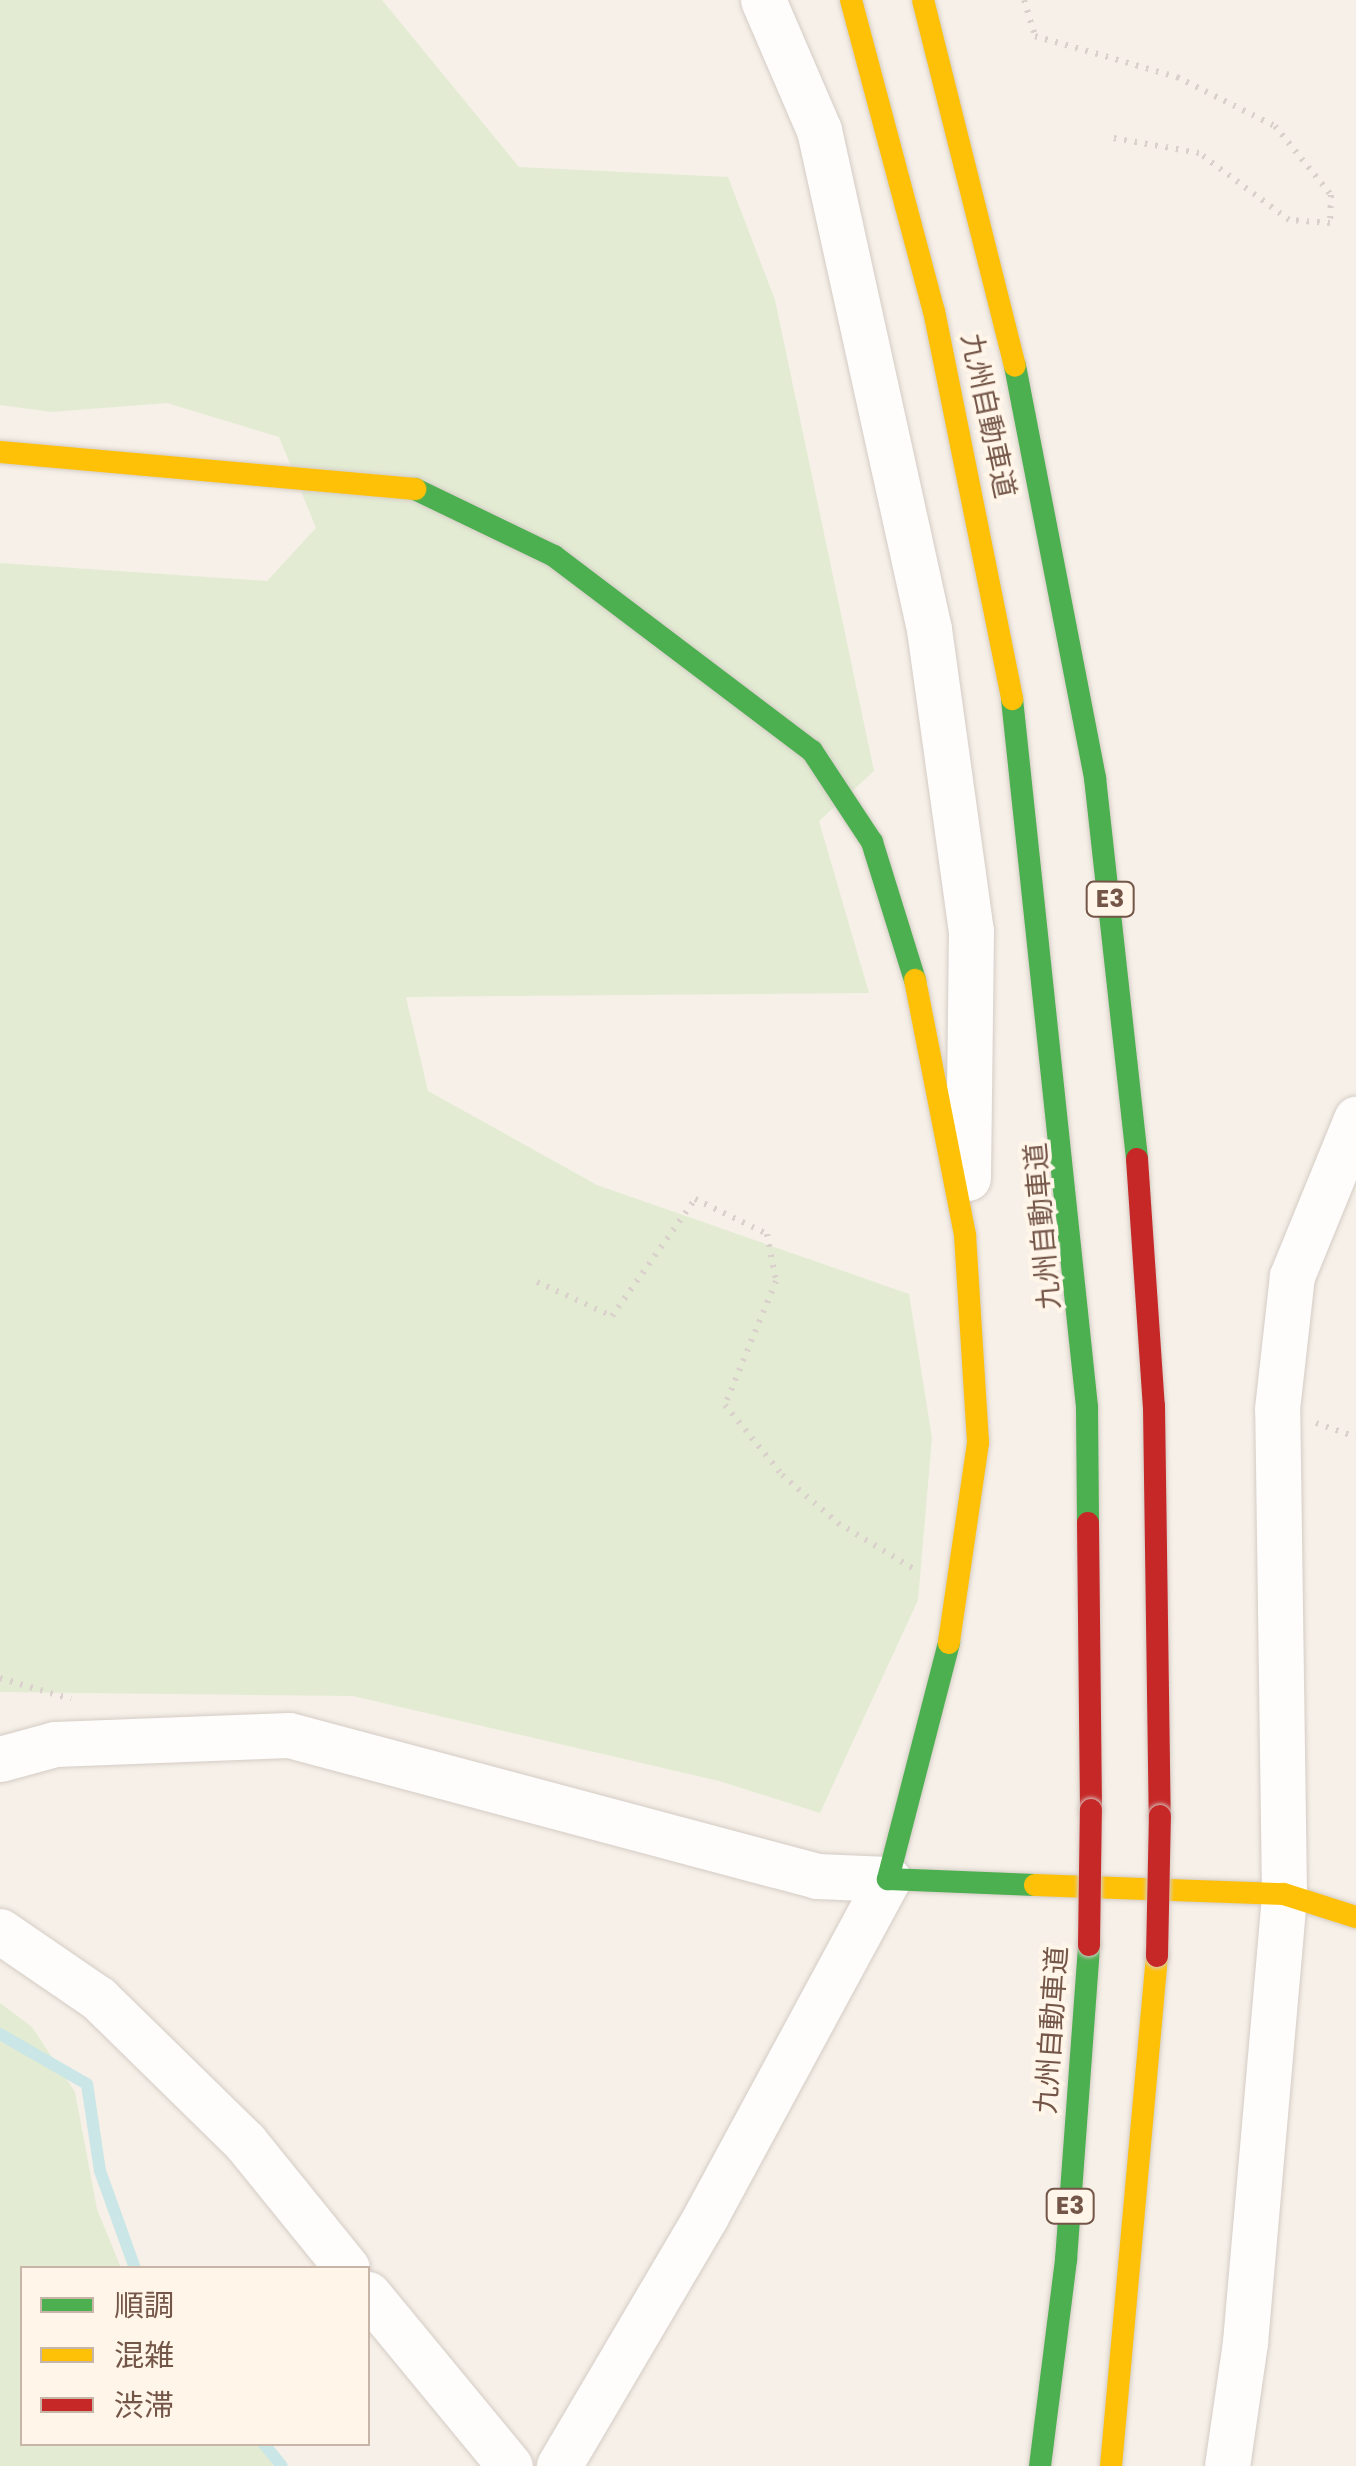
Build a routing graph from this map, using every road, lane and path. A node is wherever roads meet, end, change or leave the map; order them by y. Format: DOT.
graph roads {
  1 [pos="763,0"];
  2 [pos="851,0"];
  3 [pos="923,0"];
  4 [pos="1024,0"];
  5 [pos="1107,137"];
  6 [pos="0,452"];
  7 [pos="1356,1119"];
  8 [pos="965,1235"];
  9 [pos="537,1282"];
  10 [pos="958,1582"];
  11 [pos="0,1759"];
  12 [pos="888,1879"];
  13 [pos="1284,1894"];
  14 [pos="1356,1918"];
  15 [pos="0,1931"];
  16 [pos="345,2266"];
  17 [pos="370,2296"];
  18 [pos="510,2466"];
  19 [pos="559,2466"];
  20 [pos="1040,2466"];
  21 [pos="1111,2466"];
  22 [pos="1226,2466"];
  1 -- 8 [label="street"];
  2 -- 20 [label="main road, 九州自動車道 / E3, bridge"];
  3 -- 21 [label="main road, 九州自動車道 / E3, bridge"];
  4 -- 5 [label="path"];
  6 -- 8 [label="main road"];
  7 -- 13 [label="street"];
  8 -- 10 [label="main road"];
  9 -- 10 [label="path"];
  10 -- 12 [label="main road"];
  11 -- 12 [label="street"];
  12 -- 13 [label="main road"];
  12 -- 19 [label="street"];
  13 -- 14 [label="main road"];
  13 -- 22 [label="street"];
  15 -- 16 [label="street"];
  17 -- 18 [label="street"];
}
